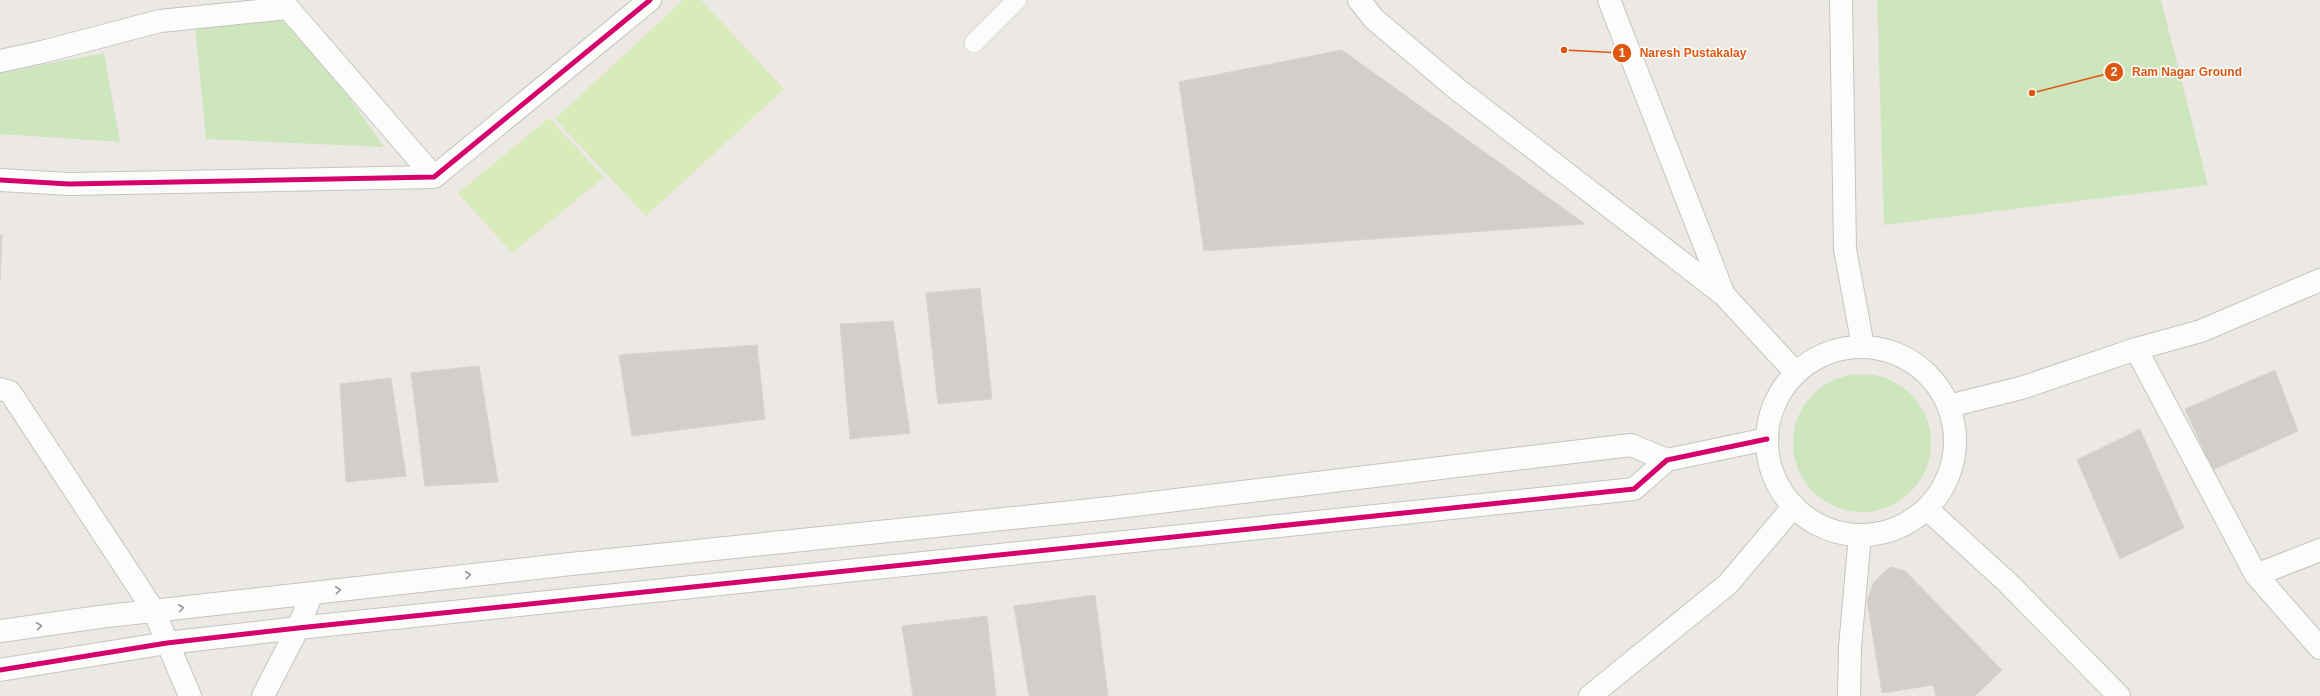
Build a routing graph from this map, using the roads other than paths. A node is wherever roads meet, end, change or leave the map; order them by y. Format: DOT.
graph roads {
  1 [pos="650,0"];
  2 [pos="1017,0"];
  3 [pos="1359,0"];
  4 [pos="1610,0"];
  5 [pos="1841,0"];
  6 [pos="289,3"];
  7 [pos="974,43"];
  8 [pos="0,61"];
  9 [pos="434,176"];
  10 [pos="0,180"];
  11 [pos="2320,280"];
  12 [pos="1724,296"];
  13 [pos="1863,346"];
  14 [pos="2136,349"];
  15 [pos="1796,372"];
  16 [pos="0,390"];
  17 [pos="1949,406"];
  18 [pos="1767,439"];
  19 [pos="1667,460"];
  20 [pos="1794,506"];
  21 [pos="1927,509"];
  22 [pos="1860,535"];
  23 [pos="2320,550"];
  24 [pos="2256,575"];
  25 [pos="312,593"];
  26 [pos="154,611"];
  27 [pos="298,628"];
  28 [pos="0,632"];
  29 [pos="167,643"];
  30 [pos="2320,648"];
  31 [pos="0,670"];
  32 [pos="190,696"];
  33 [pos="263,696"];
  34 [pos="1590,696"];
  35 [pos="1849,696"];
  36 [pos="2119,696"];
  1 -- 9 [label="street"];
  2 -- 7 [label="lane"];
  3 -- 12 [label="street"];
  4 -- 12 [label="street"];
  5 -- 13 [label="street"];
  6 -- 8 [label="street"];
  6 -- 9 [label="street"];
  9 -- 10 [label="street"];
  11 -- 14 [label="street"];
  12 -- 15 [label="street"];
  13 -- 15 [label="street"];
  13 -- 17 [label="street"];
  14 -- 17 [label="street"];
  14 -- 24 [label="street"];
  15 -- 18 [label="street"];
  16 -- 26 [label="street"];
  17 -- 21 [label="street"];
  18 -- 19 [label="street"];
  18 -- 20 [label="street"];
  25 -- 19 [label="street, one-way"];
  19 -- 27 [label="street"];
  20 -- 22 [label="street"];
  20 -- 34 [label="street"];
  21 -- 22 [label="street"];
  21 -- 36 [label="street"];
  22 -- 35 [label="street"];
  23 -- 24 [label="street"];
  24 -- 30 [label="street"];
  26 -- 25 [label="street, one-way"];
  25 -- 27 [label="street"];
  28 -- 26 [label="street, one-way"];
  26 -- 29 [label="street"];
  27 -- 29 [label="street"];
  27 -- 33 [label="street"];
  29 -- 31 [label="street"];
  29 -- 32 [label="street"];
}
